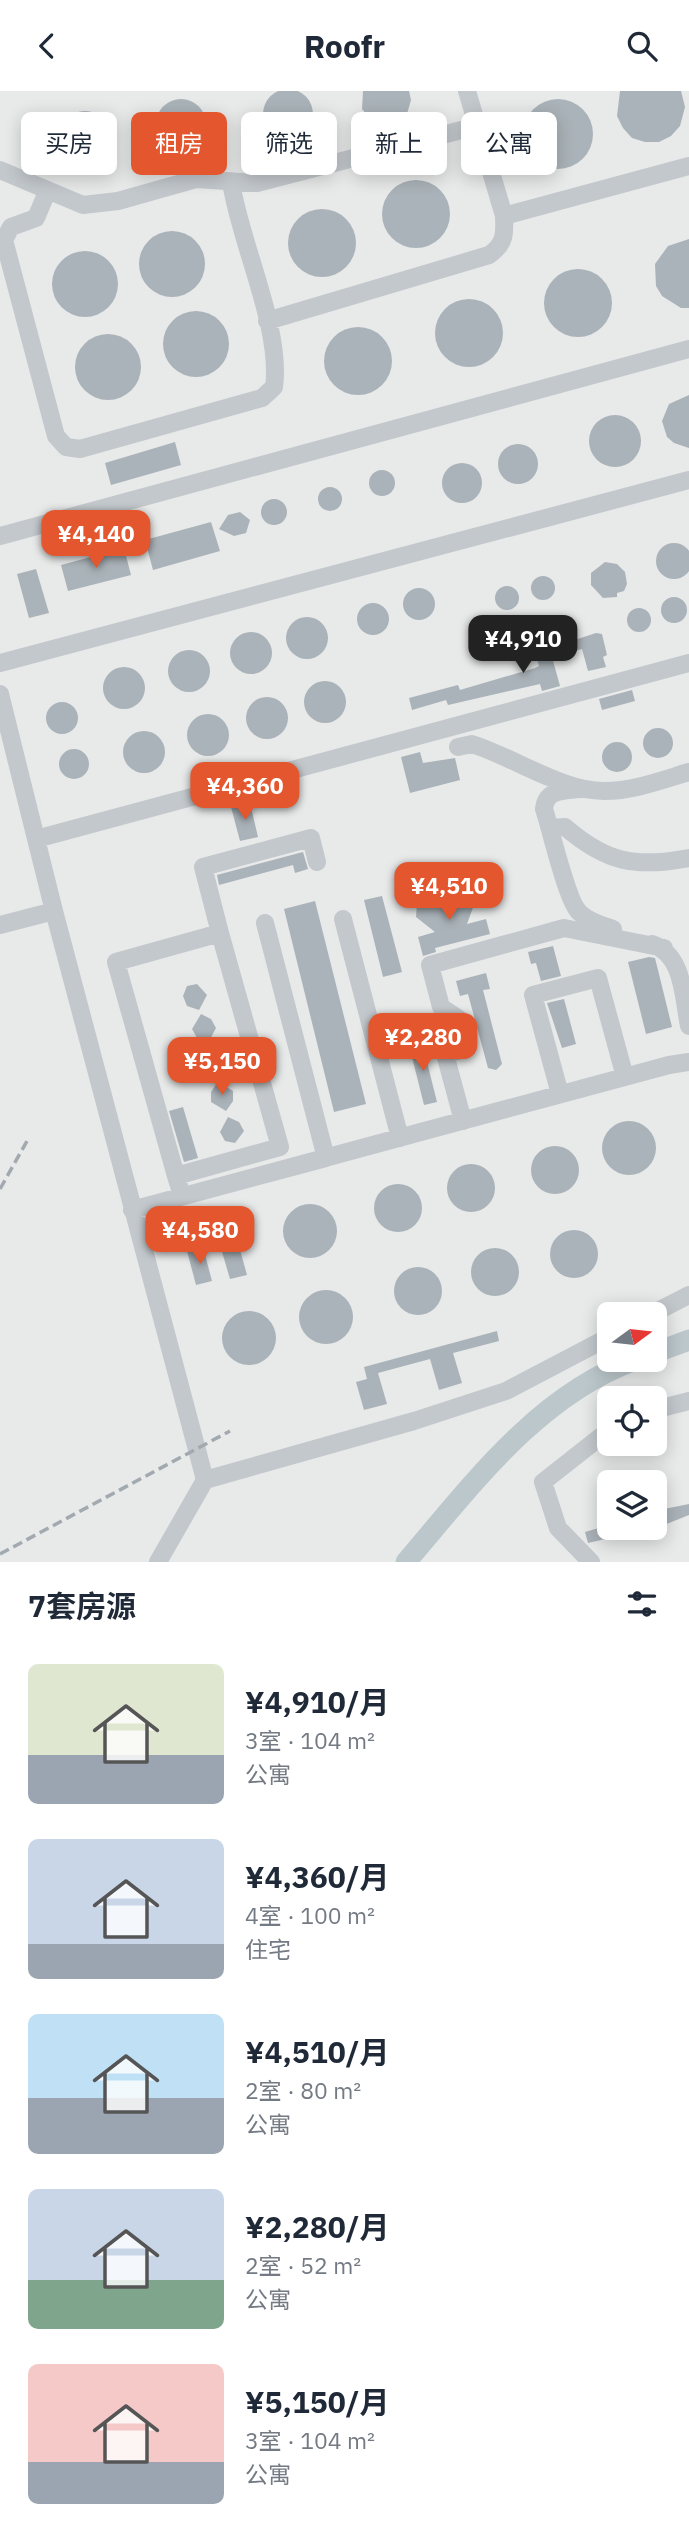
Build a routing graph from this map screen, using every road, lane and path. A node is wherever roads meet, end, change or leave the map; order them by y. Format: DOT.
graph roads {
  1 [pos="467,91"];
  2 [pos="473,112"];
  3 [pos="461,129"];
  4 [pos="689,166"];
  5 [pos="0,170"];
  6 [pos="492,175"];
  7 [pos="231,182"];
  8 [pos="47,192"];
  9 [pos="504,216"];
  10 [pos="267,321"];
  11 [pos="689,349"];
  12 [pos="689,480"];
  13 [pos="0,536"];
  14 [pos="0,663"];
  15 [pos="689,663"];
  16 [pos="0,694"];
  17 [pos="458,747"];
  18 [pos="689,772"];
  19 [pos="579,789"];
  20 [pos="550,828"];
  21 [pos="36,839"];
  22 [pos="689,858"];
  23 [pos="317,862"];
  24 [pos="54,911"];
  25 [pos="343,919"];
  26 [pos="265,923"];
  27 [pos="0,925"];
  28 [pos="220,933"];
  29 [pos="664,948"];
  30 [pos="689,1026"];
  31 [pos="689,1062"];
  32 [pos="625,1077"];
  33 [pos="560,1094"];
  34 [pos="463,1121"];
  35 [pos="400,1138"];
  36 [pos="326,1158"];
  37 [pos="176,1177"];
  38 [pos="182,1196"];
  39 [pos="132,1210"];
  40 [pos="689,1295"];
  41 [pos="667,1306"];
  42 [pos="597,1343"];
  43 [pos="689,1401"];
  44 [pos="667,1407"];
  45 [pos="597,1439"];
  46 [pos="205,1480"];
  47 [pos="158,1562"];
  48 [pos="591,1562"];
  1 -- 2 [label="street"];
  3 -- 7 [label="street"];
  4 -- 9 [label="street"];
  5 -- 8 [label="street"];
  6 -- 9 [label="street"];
  7 -- 8 [label="street"];
  7 -- 10 [label="street"];
  8 -- 10 [label="street"];
  9 -- 10 [label="street"];
  11 -- 13 [label="street"];
  12 -- 14 [label="street"];
  15 -- 21 [label="street"];
  16 -- 21 [label="street"];
  17 -- 19 [label="street"];
  18 -- 19 [label="street"];
  19 -- 20 [label="street"];
  20 -- 22 [label="street"];
  20 -- 29 [label="street"];
  21 -- 24 [label="street"];
  23 -- 28 [label="street"];
  24 -- 27 [label="street"];
  24 -- 39 [label="street"];
  25 -- 35 [label="street"];
  26 -- 36 [label="street"];
  28 -- 37 [label="street"];
  28 -- 37 [label="street"];
  29 -- 30 [label="street"];
  29 -- 34 [label="street"];
  31 -- 32 [label="street"];
  32 -- 33 [label="street"];
  32 -- 33 [label="street"];
  33 -- 34 [label="street"];
  34 -- 35 [label="street"];
  35 -- 36 [label="street"];
  36 -- 38 [label="street"];
  36 -- 39 [label="street"];
  37 -- 38 [label="street"];
  38 -- 39 [label="street"];
  39 -- 46 [label="street"];
  40 -- 41 [label="street"];
  42 -- 46 [label="street"];
  43 -- 44 [label="street"];
  45 -- 48 [label="street"];
  46 -- 47 [label="street"];
}
